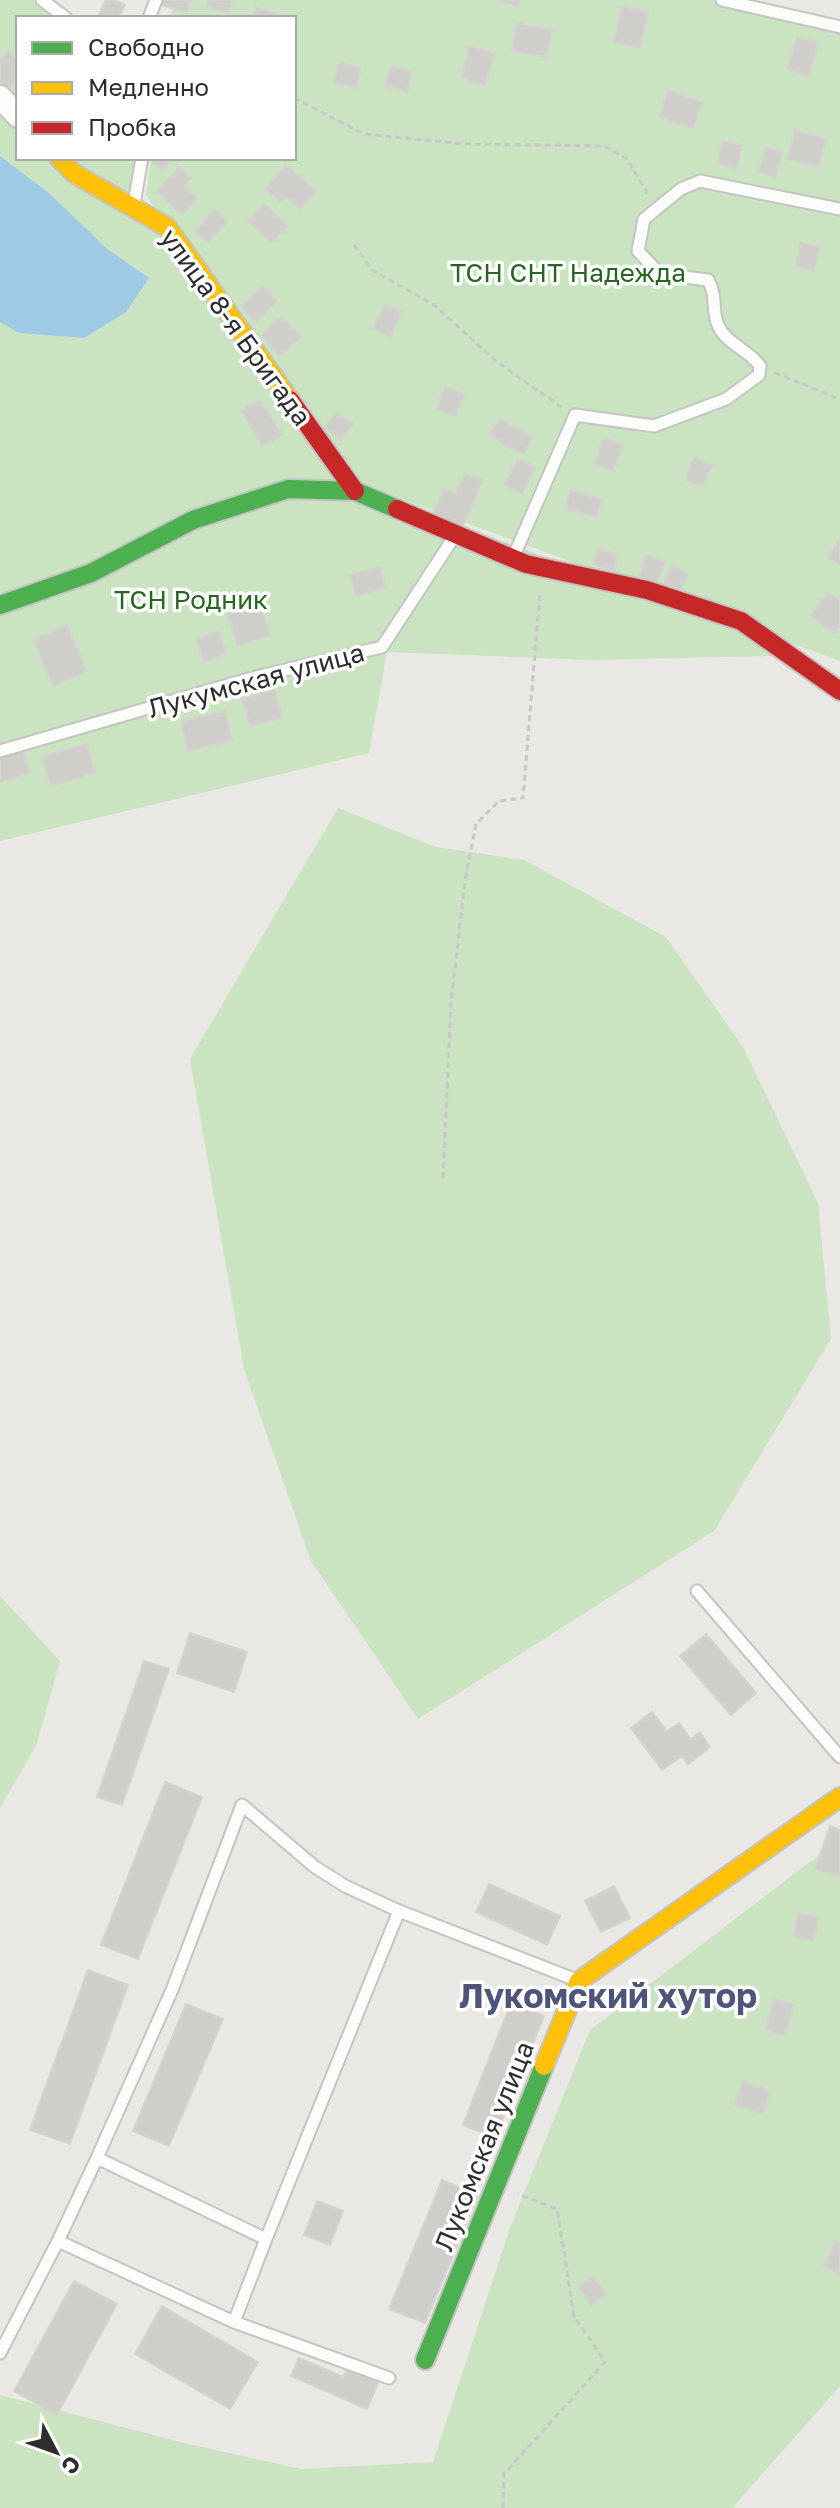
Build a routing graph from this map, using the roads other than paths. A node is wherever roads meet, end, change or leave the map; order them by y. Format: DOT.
graph roads {
  1 [pos="42,0"];
  2 [pos="722,0"];
  3 [pos="63,16"];
  4 [pos="840,27"];
  5 [pos="0,97"];
  6 [pos="16,114"];
  7 [pos="61,160"];
  8 [pos="142,160"];
  9 [pos="133,208"];
  10 [pos="840,209"];
  11 [pos="355,491"];
  12 [pos="456,534"];
  13 [pos="513,559"];
  14 [pos="0,605"];
  15 [pos="840,691"];
  16 [pos="0,751"];
  17 [pos="697,1591"];
  18 [pos="840,1757"];
  19 [pos="840,1797"];
  20 [pos="399,1911"];
  21 [pos="579,1981"];
  22 [pos="97,2158"];
  23 [pos="266,2239"];
  24 [pos="58,2241"];
  25 [pos="234,2322"];
  26 [pos="0,2353"];
  27 [pos="425,2360"];
  28 [pos="389,2378"];
  1 -- 3 [label="lane"];
  2 -- 4 [label="lane"];
  5 -- 6 [label="street"];
  7 -- 9 [label="street, улица 8-я Бригада"];
  8 -- 9 [label="lane"];
  9 -- 11 [label="street, улица 8-я Бригада"];
  10 -- 13 [label="lane"];
  11 -- 12 [label="street"];
  11 -- 14 [label="street"];
  12 -- 13 [label="street"];
  12 -- 16 [label="lane, Лукумская улица"];
  13 -- 15 [label="street"];
  17 -- 18 [label="lane"];
  19 -- 21 [label="street"];
  20 -- 21 [label="lane"];
  20 -- 22 [label="lane"];
  20 -- 23 [label="lane"];
  21 -- 27 [label="street, Лукомская улица"];
  22 -- 23 [label="lane"];
  22 -- 24 [label="lane"];
  23 -- 25 [label="lane"];
  24 -- 25 [label="lane"];
  24 -- 26 [label="lane"];
  25 -- 28 [label="lane"];
}
